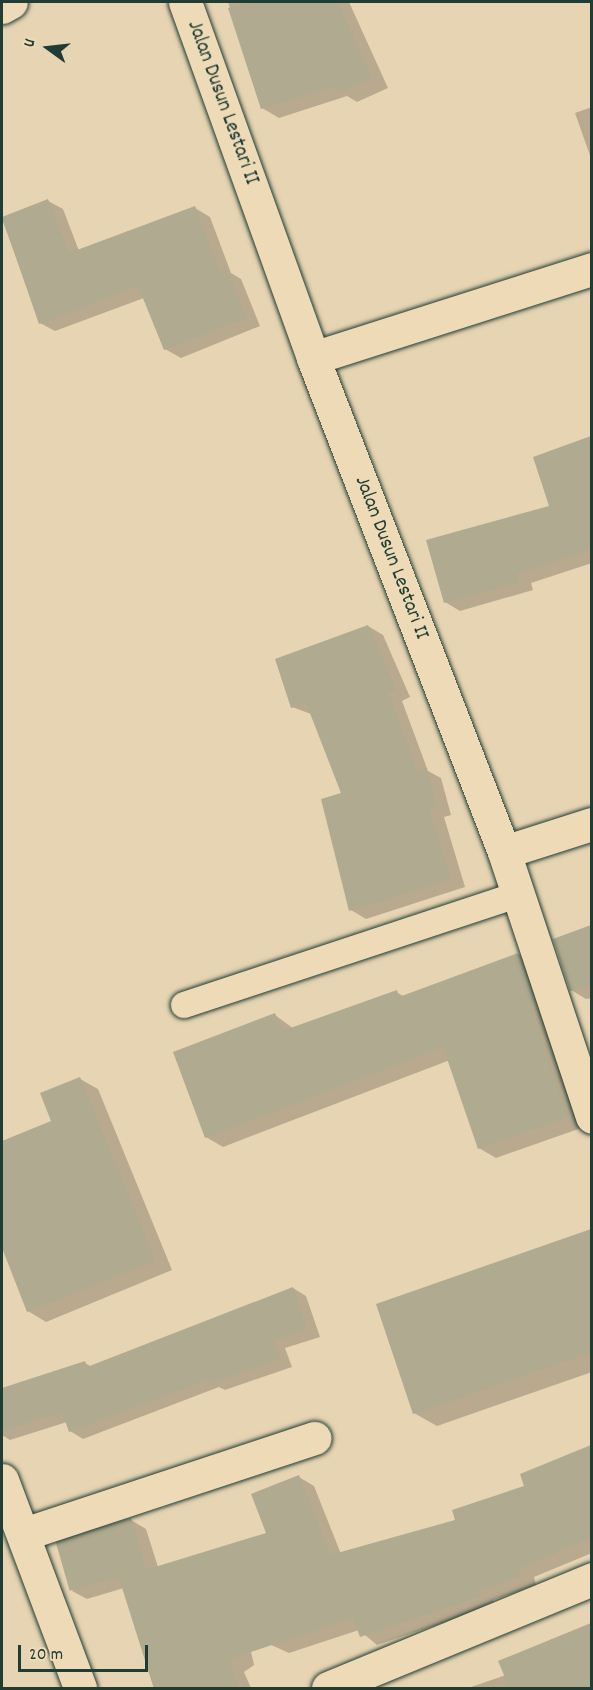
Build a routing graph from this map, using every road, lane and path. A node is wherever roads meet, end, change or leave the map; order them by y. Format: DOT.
graph roads {
  1 [pos="11,2"];
  2 [pos="185,2"];
  3 [pos="2,7"];
  4 [pos="591,269"];
  5 [pos="313,357"];
  6 [pos="591,824"];
  7 [pos="504,852"];
  8 [pos="519,894"];
  9 [pos="184,1005"];
  10 [pos="591,1117"];
  11 [pos="315,1438"];
  12 [pos="2,1480"];
  13 [pos="24,1534"];
  14 [pos="591,1580"];
  15 [pos="80,1689"];
  16 [pos="328,1689"];
  1 -- 3 [label="main road"];
  2 -- 5 [label="main road, Jalan Dusun Lestari II"];
  4 -- 5 [label="main road"];
  5 -- 7 [label="main road, Jalan Dusun Lestari II"];
  6 -- 7 [label="main road"];
  7 -- 8 [label="main road, Jalan Dusun Lestari II"];
  8 -- 9 [label="lane"];
  8 -- 10 [label="main road, Jalan Dusun Lestari II"];
  11 -- 13 [label="main road"];
  12 -- 13 [label="main road"];
  13 -- 15 [label="main road"];
  14 -- 16 [label="main road"];
}
